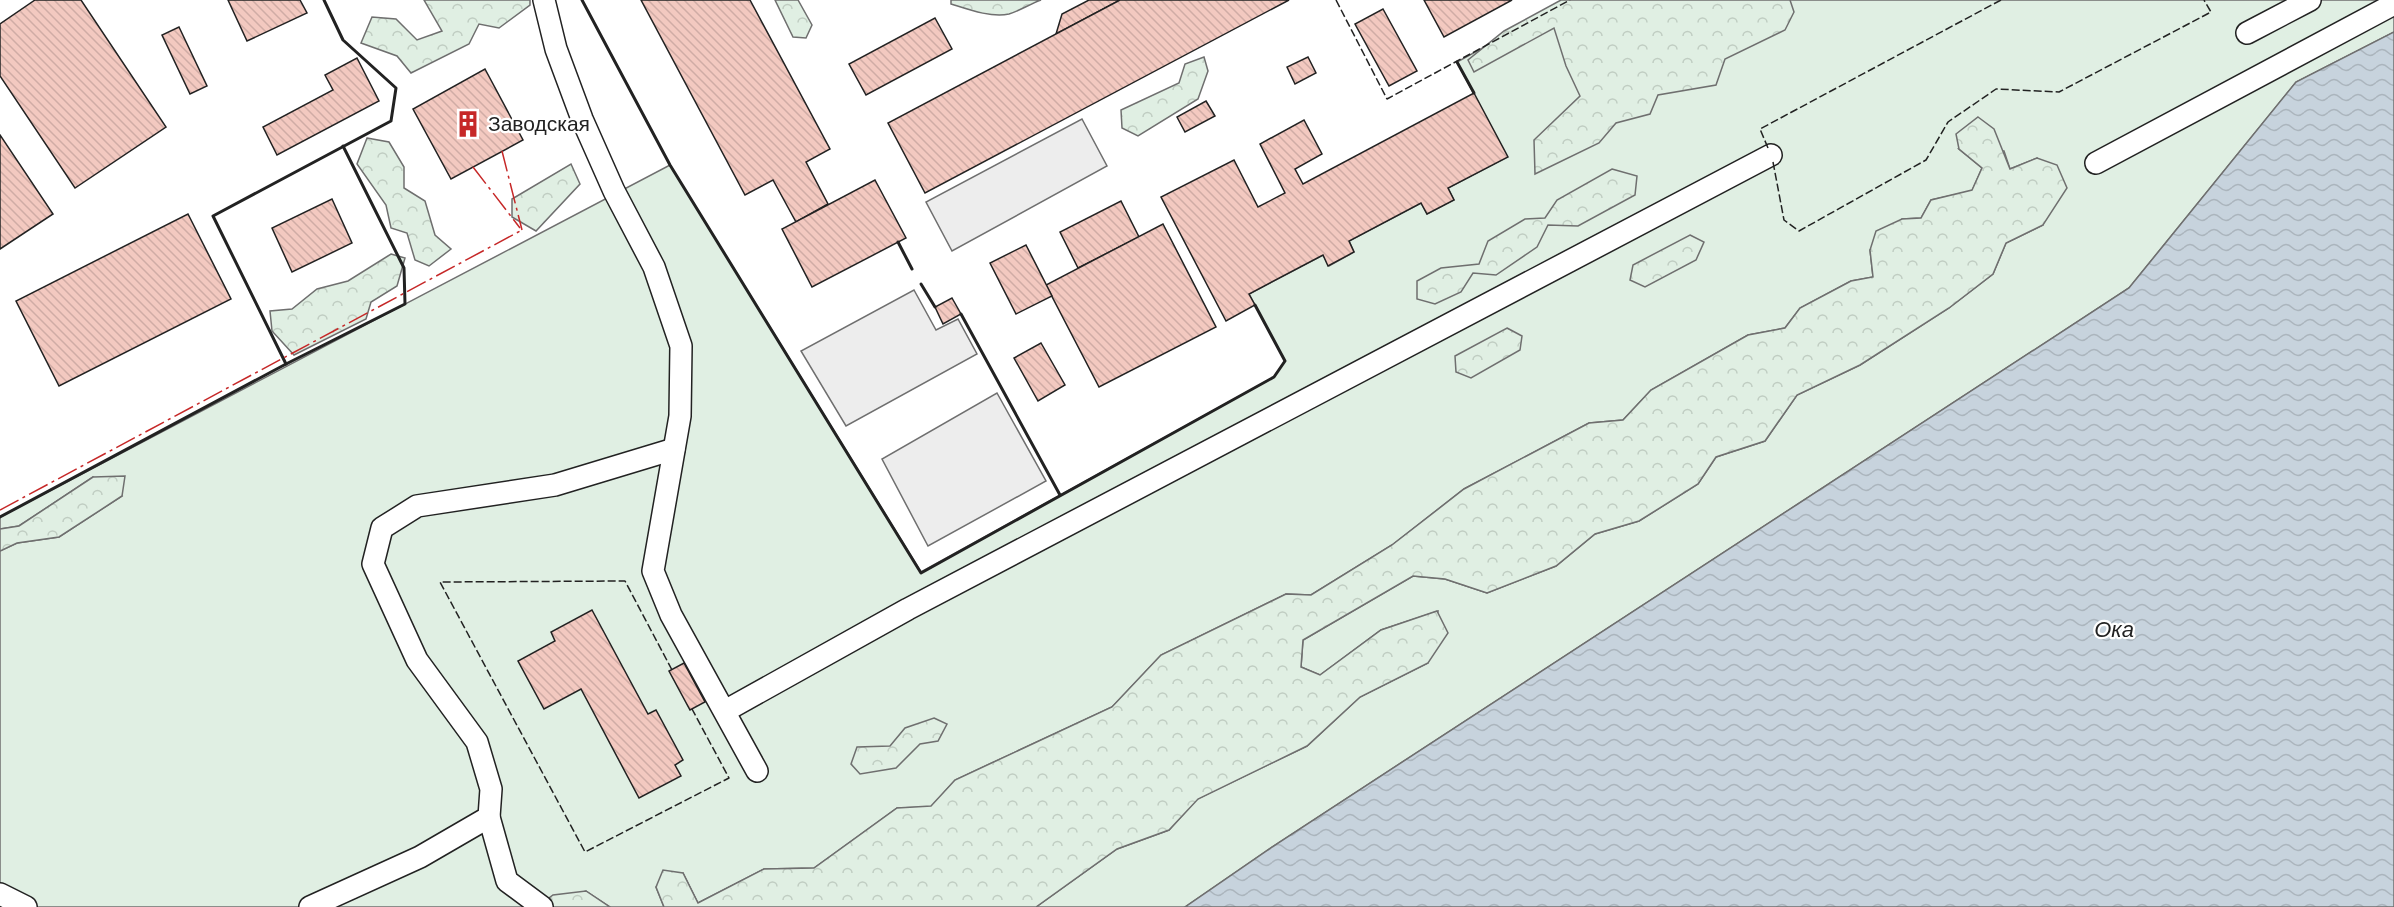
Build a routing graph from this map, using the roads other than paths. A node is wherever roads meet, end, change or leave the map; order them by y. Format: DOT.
graph roads {
  1 [pos="544,0"];
  2 [pos="2310,0"];
  3 [pos="2394,4"];
  4 [pos="2247,33"];
  5 [pos="1771,154"];
  6 [pos="2096,163"];
  7 [pos="674,449"];
  8 [pos="725,711"];
  9 [pos="757,771"];
  10 [pos="489,817"];
  11 [pos="0,894"];
  12 [pos="26,907"];
  13 [pos="310,907"];
  14 [pos="542,907"];
  1 -- 7 [label="lane"];
  2 -- 4 [label="lane"];
  3 -- 6 [label="lane"];
  5 -- 8 [label="lane"];
  7 -- 8 [label="lane"];
  7 -- 10 [label="lane"];
  8 -- 9 [label="lane"];
  10 -- 13 [label="lane"];
  10 -- 14 [label="lane"];
  11 -- 12 [label="lane"];
}
